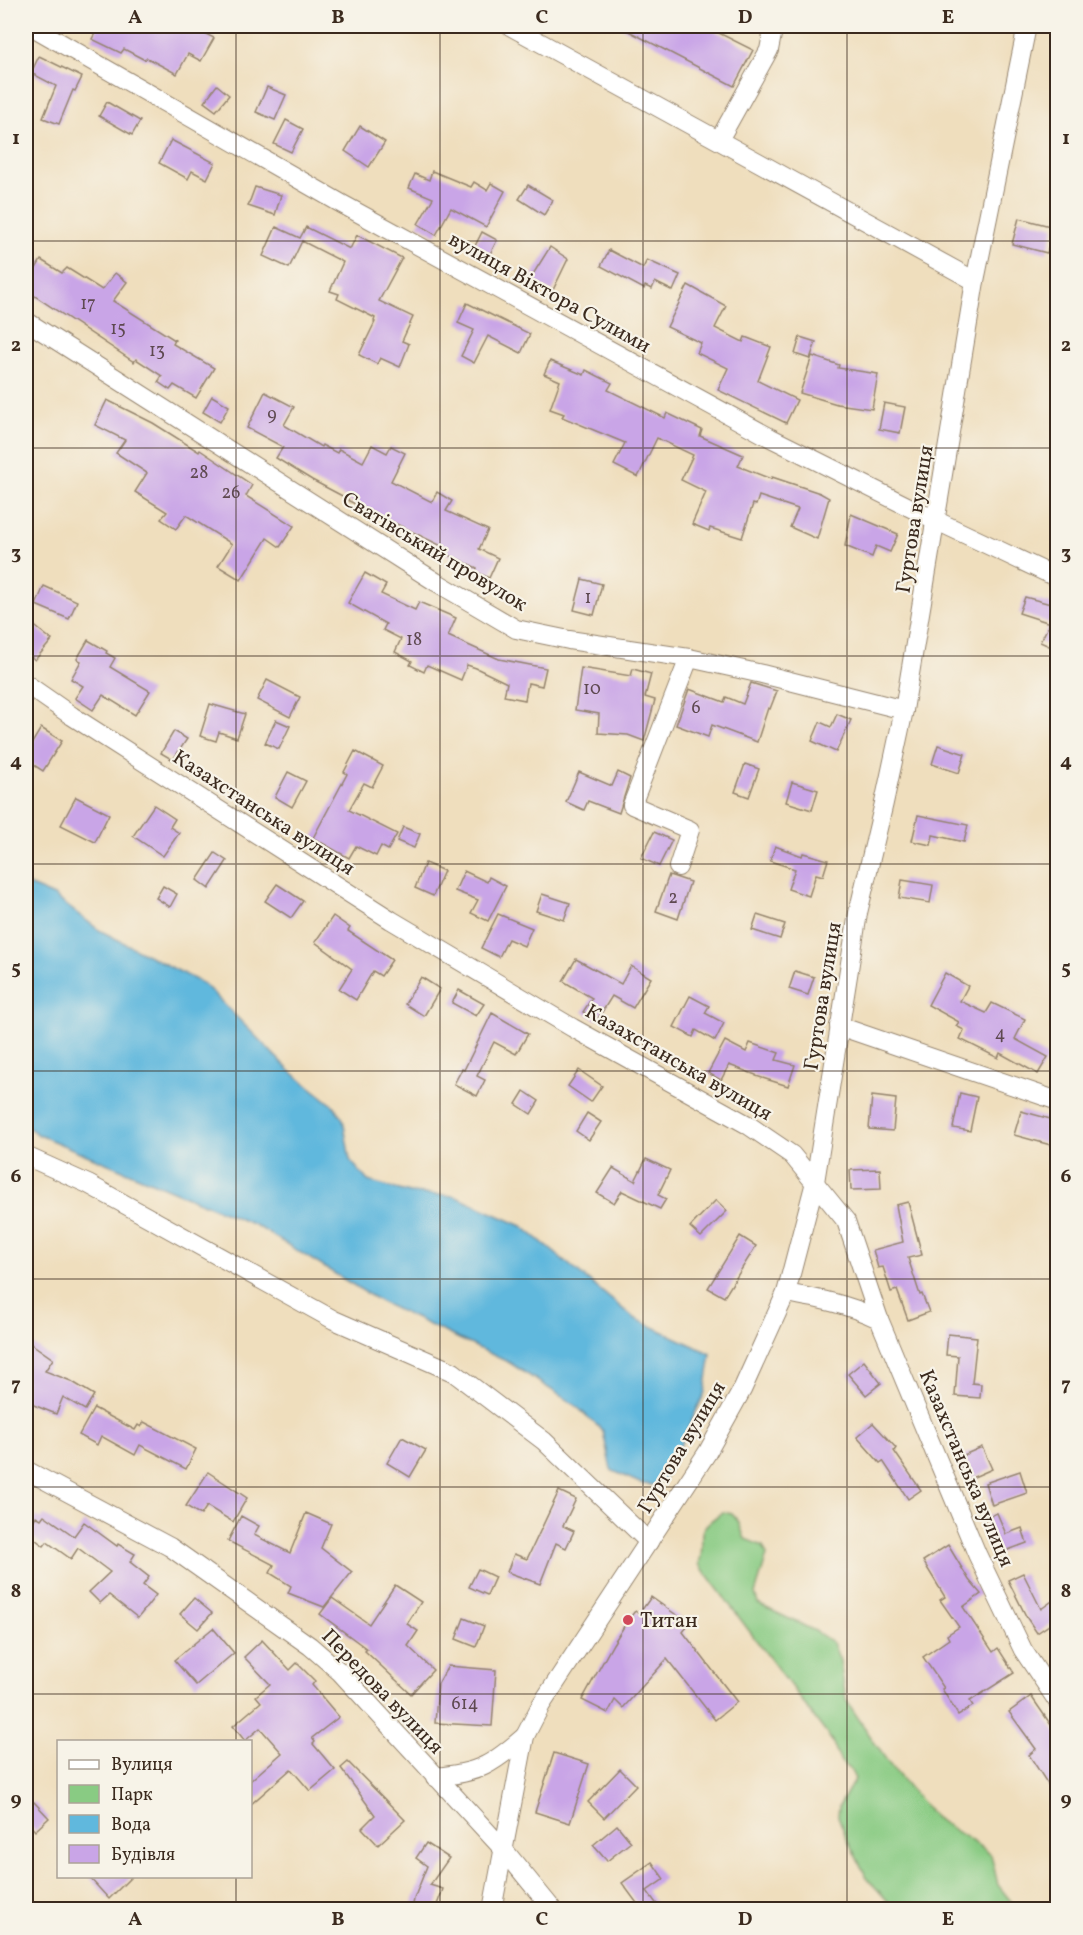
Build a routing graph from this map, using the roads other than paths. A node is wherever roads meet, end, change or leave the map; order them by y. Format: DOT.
graph roads {
  1 [pos="31,26"];
  2 [pos="512,26"];
  3 [pos="1027,26"];
  4 [pos="772,35"];
  5 [pos="719,140"];
  6 [pos="975,281"];
  7 [pos="26,321"];
  8 [pos="937,521"];
  9 [pos="1058,578"];
  10 [pos="689,658"];
  11 [pos="26,684"];
  12 [pos="904,711"];
  13 [pos="678,867"];
  14 [pos="839,1026"];
  15 [pos="1058,1101"];
  16 [pos="26,1156"];
  17 [pos="815,1182"];
  18 [pos="786,1293"];
  19 [pos="879,1319"];
  20 [pos="26,1470"];
  21 [pos="649,1542"];
  22 [pos="1058,1702"];
  23 [pos="525,1736"];
  24 [pos="435,1777"];
  25 [pos="504,1850"];
  26 [pos="492,1910"];
  27 [pos="553,1910"];
  1 -- 8 [label="street, вулиця Віктора Сулими"];
  2 -- 5 [label="street"];
  3 -- 6 [label="street, Гуртова вулиця"];
  4 -- 5 [label="street"];
  5 -- 6 [label="street"];
  6 -- 8 [label="street, Гуртова вулиця"];
  7 -- 10 [label="street, Сватівський провулок"];
  8 -- 9 [label="street, вулиця Віктора Сулими"];
  8 -- 12 [label="street, Гуртова вулиця"];
  10 -- 12 [label="street, Сватівський провулок"];
  10 -- 13 [label="street"];
  11 -- 17 [label="street, Казахстанська вулиця"];
  12 -- 14 [label="street, Гуртова вулиця"];
  14 -- 15 [label="street"];
  14 -- 17 [label="street, Гуртова вулиця"];
  16 -- 21 [label="street"];
  17 -- 18 [label="street, Гуртова вулиця"];
  17 -- 19 [label="street, Казахстанська вулиця"];
  18 -- 19 [label="street"];
  18 -- 21 [label="street, Гуртова вулиця"];
  19 -- 22 [label="street, Казахстанська вулиця"];
  20 -- 24 [label="street, Передова вулиця"];
  21 -- 23 [label="street, Гуртова вулиця"];
  23 -- 24 [label="street"];
  23 -- 25 [label="street, Гуртова вулиця"];
  24 -- 25 [label="street, Передова вулиця"];
  25 -- 26 [label="street, Гуртова вулиця"];
  25 -- 27 [label="street, Передова вулиця"];
}
